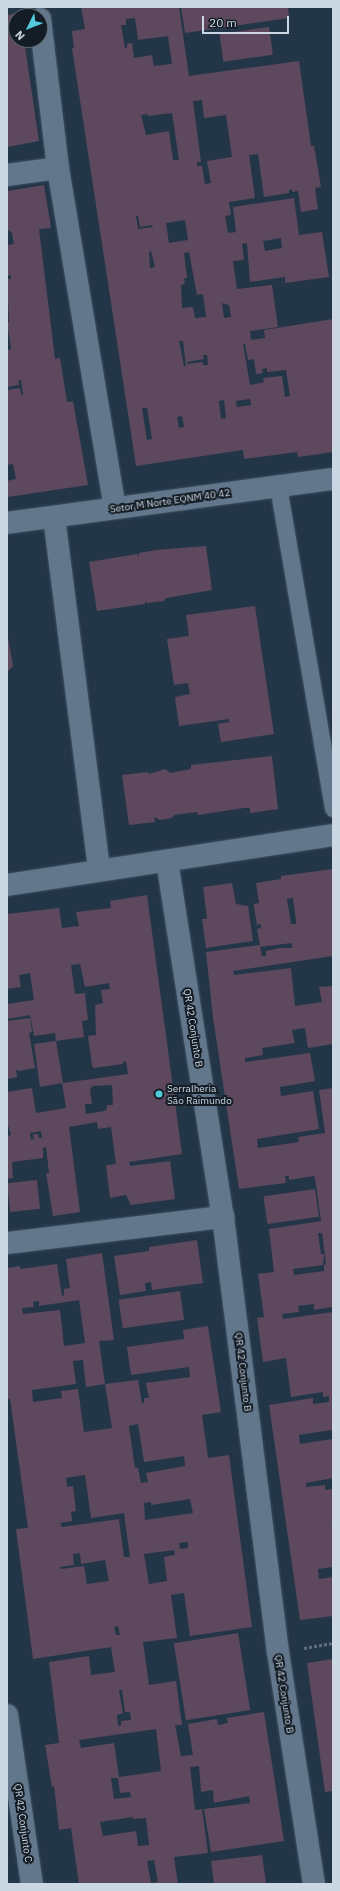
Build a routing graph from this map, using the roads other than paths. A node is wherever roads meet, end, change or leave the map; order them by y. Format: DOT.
graph roads {
  1 [pos="44,48"];
  2 [pos="58,168"];
  3 [pos="7,175"];
  4 [pos="333,479"];
  5 [pos="278,486"];
  6 [pos="115,508"];
  7 [pos="54,517"];
  8 [pos="7,523"];
  9 [pos="333,808"];
  10 [pos="333,835"];
  11 [pos="167,861"];
  12 [pos="99,870"];
  13 [pos="7,885"];
  14 [pos="223,1217"];
  15 [pos="7,1243"];
  16 [pos="7,1715"];
  17 [pos="32,1884"];
  18 [pos="314,1884"];
  1 -- 2 [label="street"];
  2 -- 3 [label="street"];
  2 -- 6 [label="street"];
  4 -- 5 [label="street, Setor M Norte EQNM 40 42"];
  5 -- 6 [label="street, Setor M Norte EQNM 40 42"];
  5 -- 9 [label="lane"];
  6 -- 7 [label="street, Setor M Norte EQNM 40 42"];
  7 -- 8 [label="street, Setor M Norte EQNM 40 42"];
  7 -- 12 [label="street"];
  10 -- 11 [label="street"];
  11 -- 12 [label="street"];
  11 -- 14 [label="street, QR 42 Conjunto B"];
  12 -- 13 [label="street"];
  14 -- 15 [label="street"];
  14 -- 18 [label="street, QR 42 Conjunto B"];
  16 -- 17 [label="street, QR 42 Conjunto C"];
}
